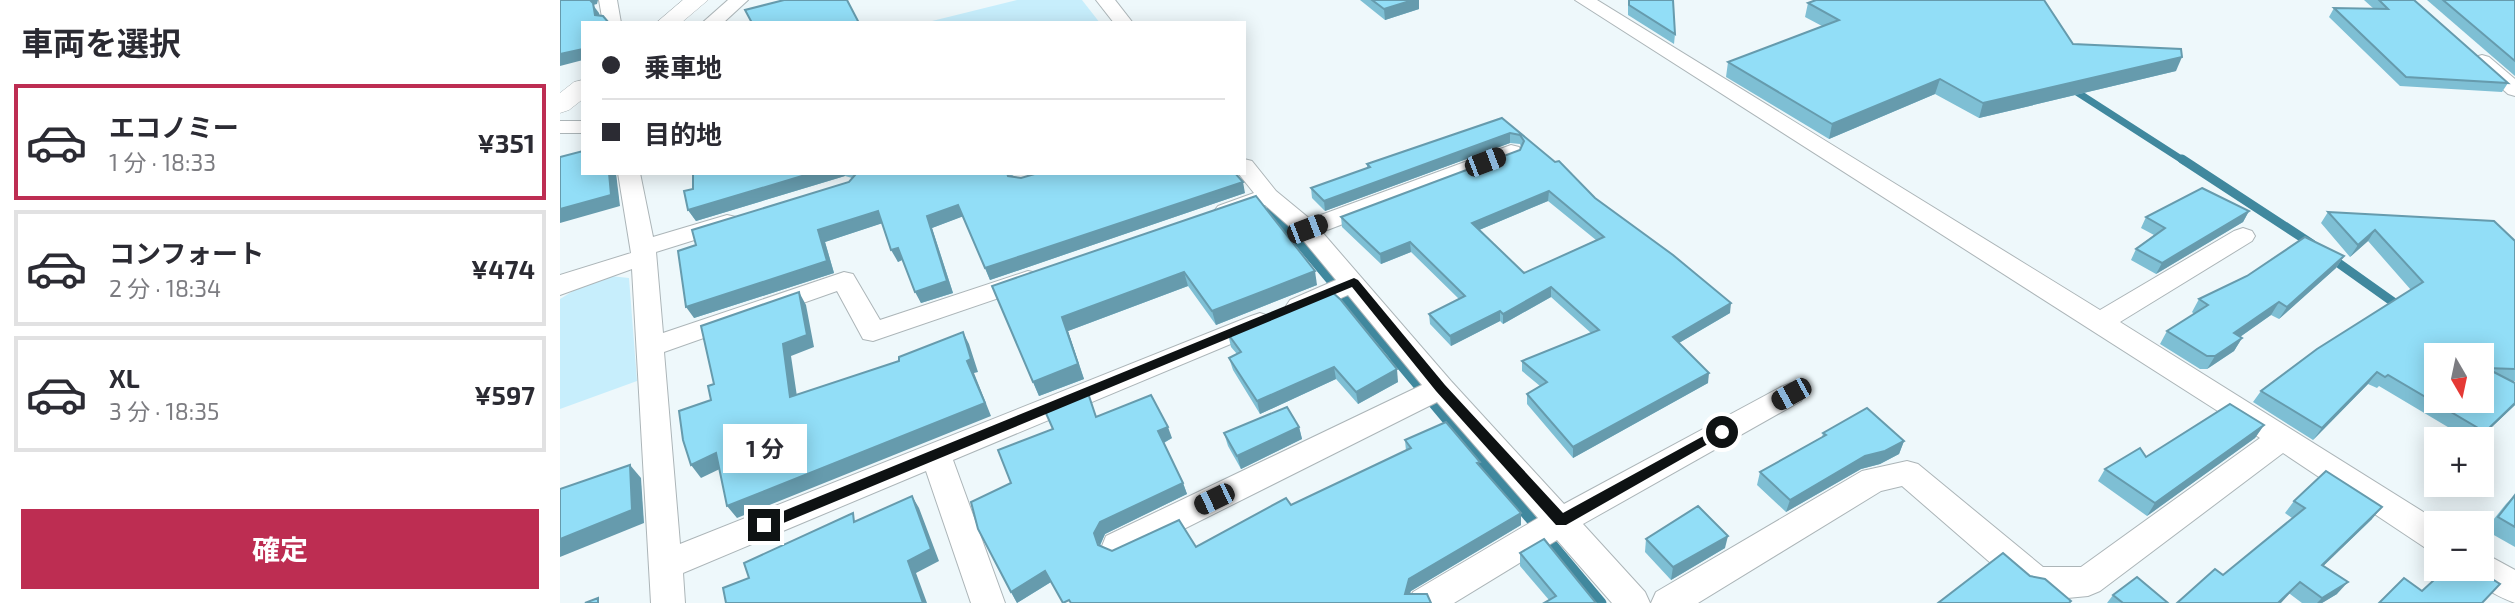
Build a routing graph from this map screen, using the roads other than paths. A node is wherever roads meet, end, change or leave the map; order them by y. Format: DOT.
graph roads {
  1 [pos="608,0"];
  2 [pos="697,0"];
  3 [pos="739,0"];
  4 [pos="1105,0"];
  5 [pos="1584,0"];
  6 [pos="612,21"];
  7 [pos="670,21"];
  8 [pos="713,21"];
  9 [pos="1122,21"];
  10 [pos="2463,45"];
  11 [pos="581,88"];
  12 [pos="2515,90"];
  13 [pos="560,104"];
  14 [pos="560,127"];
  15 [pos="581,127"];
  16 [pos="1511,152"];
  17 [pos="1246,168"];
  18 [pos="629,175"];
  19 [pos="1269,196"];
  20 [pos="744,217"];
  21 [pos="1201,220"];
  22 [pos="1307,229"];
  23 [pos="2243,236"];
  24 [pos="643,253"];
  25 [pos="1056,269"];
  26 [pos="1350,284"];
  27 [pos="560,286"];
  28 [pos="1317,299"];
  29 [pos="2099,323"];
  30 [pos="650,347"];
  31 [pos="1791,394"];
  32 [pos="1426,396"];
  33 [pos="2282,437"];
  34 [pos="936,456"];
  35 [pos="1554,525"];
  36 [pos="2424,529"];
  37 [pos="1118,546"];
  38 [pos="665,565"];
  39 [pos="2494,575"];
  40 [pos="2515,590"];
  41 [pos="668,603"];
  42 [pos="988,603"];
  43 [pos="1425,603"];
  44 [pos="1633,603"];
  45 [pos="1668,603"];
  46 [pos="2504,603"];
  1 -- 6 [label="street"];
  2 -- 7 [label="street"];
  3 -- 8 [label="street"];
  4 -- 9 [label="street"];
  5 -- 29 [label="street"];
  10 -- 12 [label="street"];
  11 -- 13 [label="street"];
  14 -- 15 [label="street"];
  16 -- 22 [label="street"];
  17 -- 19 [label="street"];
  18 -- 24 [label="street"];
  19 -- 21 [label="street"];
  19 -- 22 [label="street"];
  20 -- 24 [label="street"];
  22 -- 26 [label="street"];
  23 -- 29 [label="street"];
  24 -- 27 [label="street"];
  24 -- 30 [label="street"];
  25 -- 30 [label="street"];
  26 -- 28 [label="street"];
  26 -- 32 [label="street"];
  28 -- 34 [label="street"];
  29 -- 33 [label="street"];
  30 -- 38 [label="street"];
  31 -- 35 [label="street"];
  32 -- 35 [label="street"];
  32 -- 37 [label="street"];
  33 -- 36 [label="street"];
  33 -- 45 [label="street"];
  34 -- 38 [label="street"];
  34 -- 42 [label="street"];
  35 -- 43 [label="street"];
  35 -- 44 [label="street"];
  38 -- 41 [label="street"];
  39 -- 40 [label="street"];
  40 -- 46 [label="street"];
}
